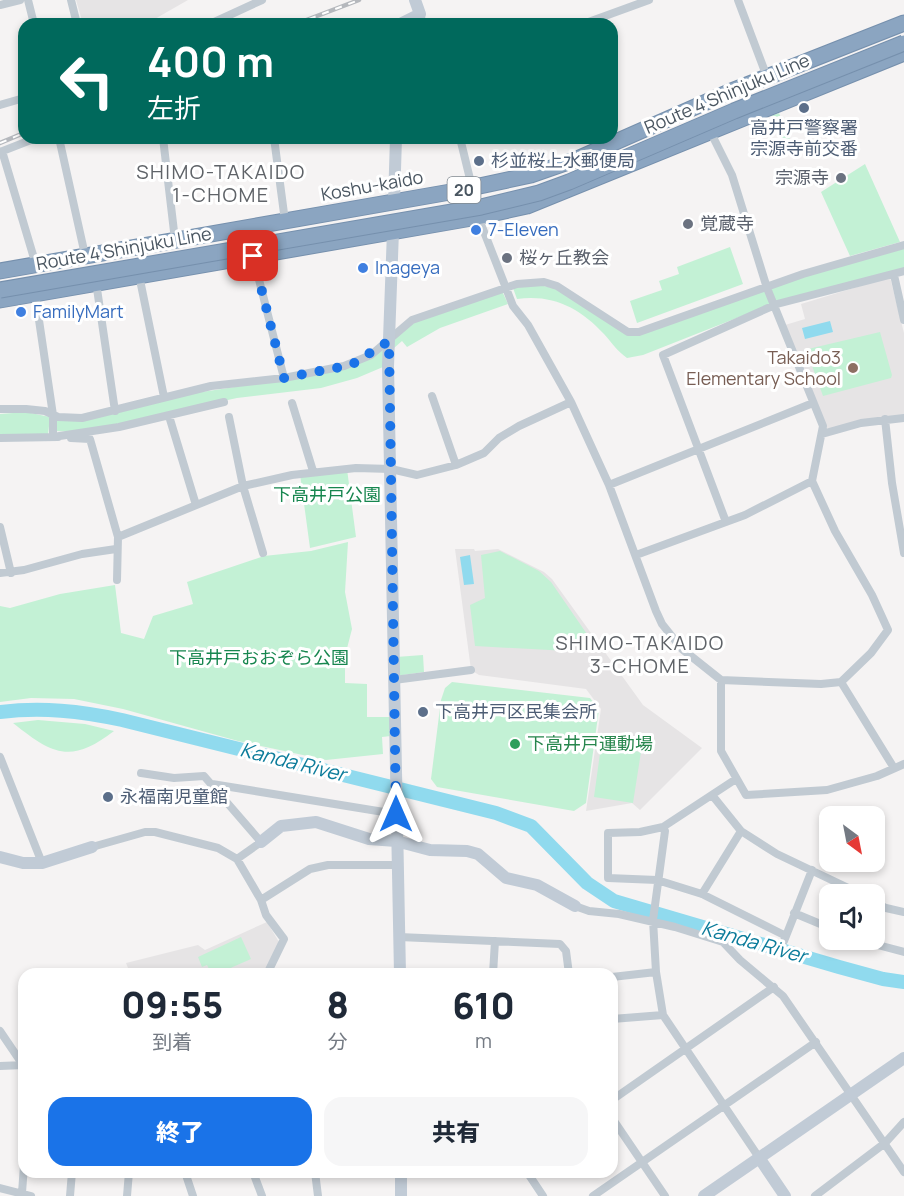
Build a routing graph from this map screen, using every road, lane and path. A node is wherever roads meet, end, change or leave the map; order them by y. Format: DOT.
graph roads {
  1 [pos="20,0"];
  2 [pos="28,0"];
  3 [pos="71,0"];
  4 [pos="262,0"];
  5 [pos="649,0"];
  6 [pos="738,0"];
  7 [pos="415,1"];
  8 [pos="0,5"];
  9 [pos="32,18"];
  10 [pos="76,18"];
  11 [pos="223,18"];
  12 [pos="422,18"];
  13 [pos="600,18"];
  14 [pos="904,23"];
  15 [pos="904,33"];
  16 [pos="904,43"];
  17 [pos="904,53"];
  18 [pos="767,76"];
  19 [pos="18,100"];
  20 [pos="0,105"];
  21 [pos="710,131"];
  22 [pos="618,141"];
  23 [pos="21,144"];
  24 [pos="60,144"];
  25 [pos="164,144"];
  26 [pos="275,144"];
  27 [pos="396,144"];
  28 [pos="462,144"];
  29 [pos="611,144"];
  30 [pos="1,152"];
  31 [pos="495,184"];
  32 [pos="474,188"];
  33 [pos="456,191"];
  34 [pos="394,201"];
  35 [pos="502,212"];
  36 [pos="480,216"];
  37 [pos="461,220"];
  38 [pos="285,221"];
  39 [pos="393,231"];
  40 [pos="175,240"];
  41 [pos="904,245"];
  42 [pos="85,255"];
  43 [pos="253,256"];
  44 [pos="36,265"];
  45 [pos="0,271"];
  46 [pos="904,271"];
  47 [pos="894,274"];
  48 [pos="139,275"];
  49 [pos="0,280"];
  50 [pos="96,282"];
  51 [pos="505,287"];
  52 [pos="767,287"];
  53 [pos="0,290"];
  54 [pos="35,293"];
  55 [pos="0,300"];
  56 [pos="774,306"];
  57 [pos="904,320"];
  58 [pos="389,341"];
  59 [pos="284,378"];
  60 [pos="432,396"];
  61 [pos="164,397"];
  62 [pos="224,402"];
  63 [pos="571,402"];
  64 [pos="292,403"];
  65 [pos="813,404"];
  66 [pos="1,406"];
  67 [pos="115,411"];
  68 [pos="53,416"];
  69 [pos="169,416"];
  70 [pos="229,417"];
  71 [pos="904,418"];
  72 [pos="885,419"];
  73 [pos="822,434"];
  74 [pos="53,437"];
  75 [pos="0,438"];
  76 [pos="699,449"];
  77 [pos="456,465"];
  78 [pos="391,469"];
  79 [pos="313,471"];
  80 [pos="812,481"];
  81 [pos="609,485"];
  82 [pos="243,486"];
  83 [pos="196,505"];
  84 [pos="726,522"];
  85 [pos="0,527"];
  86 [pos="118,537"];
  87 [pos="116,549"];
  88 [pos="263,553"];
  89 [pos="904,553"];
  90 [pos="636,555"];
  91 [pos="0,573"];
  92 [pos="11,573"];
  93 [pos="117,580"];
  94 [pos="471,670"];
  95 [pos="394,680"];
  96 [pos="721,680"];
  97 [pos="841,682"];
  98 [pos="0,757"];
  99 [pos="904,765"];
  100 [pos="894,768"];
  101 [pos="141,773"];
  102 [pos="736,779"];
  103 [pos="212,784"];
  104 [pos="712,795"];
  105 [pos="396,814"];
  106 [pos="663,827"];
  107 [pos="741,831"];
  108 [pos="396,841"];
  109 [pos="261,842"];
  110 [pos="92,847"];
  111 [pos="0,857"];
  112 [pos="237,859"];
  113 [pos="42,863"];
  114 [pos="397,865"];
  115 [pos="812,870"];
  116 [pos="657,880"];
  117 [pos="841,884"];
  118 [pos="702,894"];
  119 [pos="261,900"];
  120 [pos="575,906"];
  121 [pos="885,908"];
  122 [pos="904,912"];
  123 [pos="794,913"];
  124 [pos="653,922"];
  125 [pos="819,923"];
  126 [pos="399,937"];
  127 [pos="495,941"];
  128 [pos="885,947"];
  129 [pos="904,952"];
  130 [pos="270,968"];
  131 [pos="400,968"];
  132 [pos="493,968"];
  133 [pos="568,968"];
  134 [pos="656,972"];
  135 [pos="618,976"];
  136 [pos="774,987"];
  137 [pos="663,1015"];
  138 [pos="618,1019"];
  139 [pos="0,1031"];
  140 [pos="816,1042"];
  141 [pos="686,1049"];
  142 [pos="18,1058"];
  143 [pos="904,1058"];
  144 [pos="18,1065"];
  145 [pos="0,1066"];
  146 [pos="852,1095"];
  147 [pos="618,1096"];
  148 [pos="725,1106"];
  149 [pos="904,1122"];
  150 [pos="618,1127"];
  151 [pos="885,1143"];
  152 [pos="760,1159"];
  153 [pos="642,1163"];
  154 [pos="904,1172"];
  155 [pos="25,1178"];
  156 [pos="72,1178"];
  157 [pos="128,1178"];
  158 [pos="187,1178"];
  159 [pos="255,1178"];
  160 [pos="316,1178"];
  161 [pos="401,1178"];
  162 [pos="531,1178"];
  163 [pos="0,1188"];
  164 [pos="27,1195"];
  165 [pos="70,1196"];
  166 [pos="127,1196"];
  167 [pos="193,1196"];
  168 [pos="262,1196"];
  169 [pos="318,1196"];
  170 [pos="401,1196"];
  171 [pos="543,1196"];
  172 [pos="593,1196"];
  173 [pos="665,1196"];
  174 [pos="704,1196"];
  175 [pos="785,1196"];
  176 [pos="815,1196"];
  1 -- 8 [label="street"];
  2 -- 9 [label="street"];
  3 -- 10 [label="street"];
  4 -- 11 [label="street"];
  5 -- 13 [label="street"];
  6 -- 18 [label="street"];
  7 -- 12 [label="main road"];
  14 -- 18 [label="highway, Koshu-kaido / 20"];
  15 -- 49 [label="highway, Route 4 Shinjuku Line"];
  16 -- 53 [label="highway, Route 4 Shinjuku Line, bridge"];
  17 -- 21 [label="highway, 20"];
  18 -- 22 [label="highway, Koshu-kaido / 20"];
  19 -- 20 [label="street"];
  21 -- 35 [label="highway, 20"];
  21 -- 52 [label="street"];
  23 -- 30 [label="street"];
  24 -- 42 [label="street"];
  25 -- 40 [label="street"];
  26 -- 38 [label="street"];
  27 -- 34 [label="main road"];
  28 -- 32 [label="street"];
  29 -- 31 [label="highway, Koshu-kaido / 20"];
  30 -- 44 [label="street"];
  31 -- 32 [label="highway, Koshu-kaido / 20"];
  31 -- 35 [label="highway"];
  32 -- 33 [label="highway, Koshu-kaido / 20"];
  32 -- 36 [label="street"];
  33 -- 34 [label="highway, Koshu-kaido / 20"];
  33 -- 37 [label="highway"];
  34 -- 38 [label="highway, Koshu-kaido / 20"];
  35 -- 36 [label="highway, 20"];
  36 -- 37 [label="highway, 20"];
  36 -- 51 [label="street"];
  37 -- 39 [label="highway, 20"];
  38 -- 40 [label="highway, Koshu-kaido / 20"];
  39 -- 43 [label="highway, 20"];
  39 -- 58 [label="main road"];
  40 -- 42 [label="highway, Koshu-kaido / 20"];
  41 -- 52 [label="street"];
  42 -- 44 [label="highway, Koshu-kaido / 20"];
  43 -- 48 [label="highway, 20"];
  43 -- 59 [label="street"];
  44 -- 45 [label="highway, Koshu-kaido / 20"];
  46 -- 47 [label="street"];
  47 -- 56 [label="street"];
  47 -- 57 [label="street"];
  48 -- 50 [label="highway, 20"];
  48 -- 61 [label="street"];
  50 -- 54 [label="highway, 20"];
  50 -- 67 [label="street"];
  51 -- 52 [label="street"];
  51 -- 58 [label="street"];
  51 -- 63 [label="street"];
  52 -- 56 [label="street"];
  54 -- 55 [label="highway, 20"];
  54 -- 68 [label="street"];
  56 -- 65 [label="street"];
  56 -- 76 [label="street"];
  58 -- 59 [label="street"];
  58 -- 78 [label="main road"];
  59 -- 61 [label="street"];
  60 -- 77 [label="street"];
  61 -- 67 [label="street"];
  62 -- 69 [label="street"];
  63 -- 77 [label="street"];
  63 -- 81 [label="street"];
  64 -- 79 [label="street"];
  65 -- 73 [label="street"];
  65 -- 76 [label="street"];
  66 -- 68 [label="street"];
  67 -- 68 [label="street"];
  68 -- 74 [label="street"];
  69 -- 74 [label="street"];
  69 -- 83 [label="street"];
  70 -- 82 [label="street"];
  71 -- 72 [label="street"];
  72 -- 73 [label="street"];
  72 -- 89 [label="street"];
  73 -- 80 [label="street"];
  74 -- 75 [label="street"];
  74 -- 86 [label="street"];
  76 -- 81 [label="street"];
  76 -- 84 [label="street"];
  77 -- 78 [label="street"];
  78 -- 79 [label="street"];
  78 -- 95 [label="main road"];
  79 -- 82 [label="street"];
  80 -- 84 [label="street"];
  80 -- 97 [label="street"];
  81 -- 90 [label="street"];
  82 -- 83 [label="street"];
  82 -- 88 [label="street"];
  83 -- 86 [label="street"];
  84 -- 90 [label="street"];
  85 -- 92 [label="street"];
  86 -- 87 [label="street"];
  87 -- 92 [label="street"];
  87 -- 93 [label="street"];
  90 -- 96 [label="street"];
  91 -- 92 [label="street"];
  94 -- 95 [label="street"];
  95 -- 105 [label="main road"];
  96 -- 97 [label="street"];
  96 -- 102 [label="street"];
  97 -- 100 [label="street"];
  98 -- 113 [label="street"];
  99 -- 100 [label="street"];
  100 -- 102 [label="street"];
  101 -- 103 [label="street"];
  102 -- 104 [label="street"];
  103 -- 105 [label="street"];
  103 -- 109 [label="street"];
  104 -- 106 [label="street"];
  104 -- 107 [label="street"];
  105 -- 108 [label="main road"];
  106 -- 116 [label="street"];
  106 -- 116 [label="street"];
  107 -- 115 [label="street"];
  107 -- 118 [label="street"];
  108 -- 109 [label="main road"];
  108 -- 114 [label="main road"];
  108 -- 120 [label="main road"];
  109 -- 112 [label="street"];
  110 -- 112 [label="street"];
  110 -- 113 [label="main road"];
  111 -- 113 [label="main road"];
  112 -- 119 [label="street"];
  114 -- 119 [label="street"];
  114 -- 126 [label="main road"];
  115 -- 117 [label="street"];
  115 -- 123 [label="street"];
  116 -- 118 [label="street"];
  116 -- 124 [label="street"];
  118 -- 123 [label="street"];
  119 -- 130 [label="street"];
  120 -- 124 [label="street"];
  121 -- 122 [label="street"];
  123 -- 125 [label="street"];
  124 -- 134 [label="street"];
  124 -- 136 [label="street"];
  126 -- 127 [label="street"];
  126 -- 131 [label="main road"];
  127 -- 132 [label="street"];
  127 -- 133 [label="street"];
  128 -- 129 [label="street"];
  134 -- 135 [label="street"];
  134 -- 137 [label="street"];
  136 -- 140 [label="street"];
  136 -- 141 [label="street"];
  137 -- 138 [label="street"];
  137 -- 141 [label="street"];
  139 -- 142 [label="street"];
  140 -- 146 [label="street"];
  140 -- 148 [label="street"];
  141 -- 147 [label="street"];
  141 -- 148 [label="street"];
  143 -- 146 [label="main road"];
  144 -- 145 [label="street"];
  146 -- 151 [label="street"];
  146 -- 152 [label="main road"];
  148 -- 152 [label="street"];
  148 -- 153 [label="street"];
  149 -- 151 [label="street"];
  150 -- 153 [label="street"];
  151 -- 154 [label="street"];
  151 -- 176 [label="street"];
  152 -- 174 [label="main road"];
  152 -- 175 [label="main road"];
  153 -- 172 [label="street"];
  153 -- 173 [label="street"];
  155 -- 164 [label="street"];
  156 -- 165 [label="street"];
  157 -- 166 [label="street"];
  158 -- 167 [label="street"];
  159 -- 168 [label="street"];
  160 -- 169 [label="street"];
  161 -- 170 [label="main road"];
  162 -- 171 [label="street"];
  163 -- 164 [label="street"];
}
